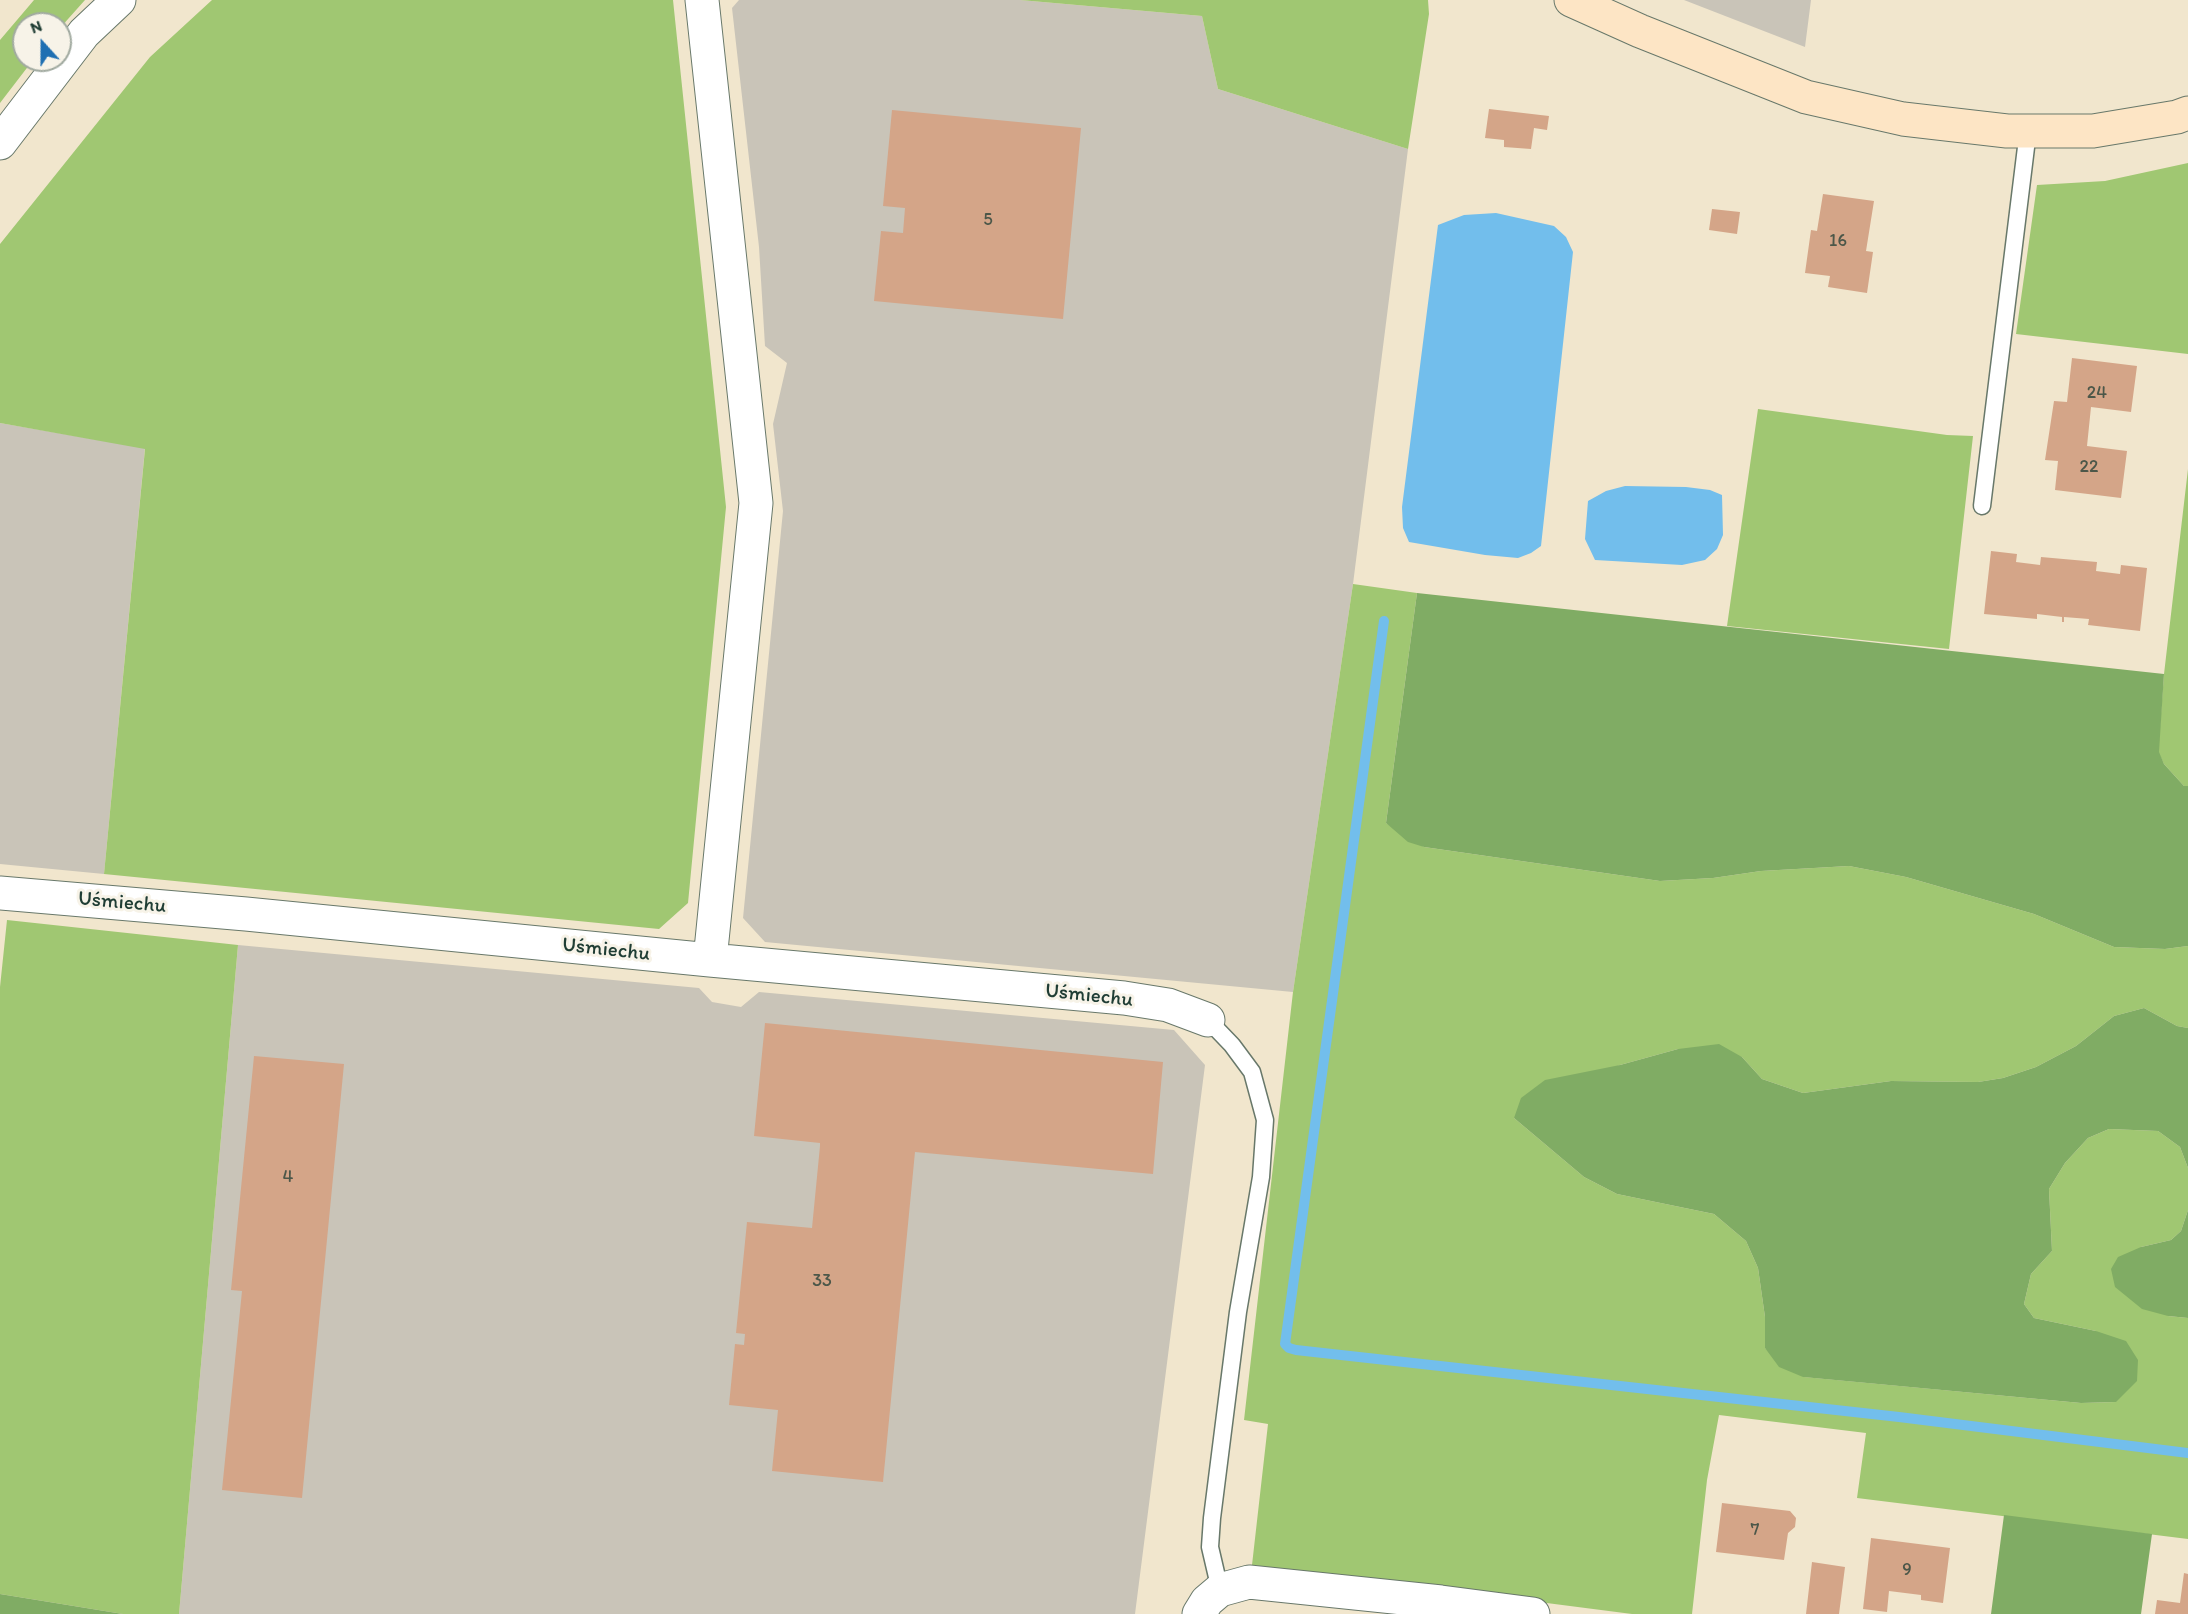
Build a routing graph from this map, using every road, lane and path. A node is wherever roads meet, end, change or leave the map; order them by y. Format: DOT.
graph roads {
  1 [pos="120,0"];
  2 [pos="702,0"];
  3 [pos="1571,0"];
  4 [pos="2188,113"];
  5 [pos="2028,131"];
  6 [pos="0,143"];
  7 [pos="1982,506"];
  8 [pos="0,893"];
  9 [pos="710,960"];
  10 [pos="1208,1020"];
  11 [pos="1220,1590"];
  12 [pos="1199,1614"];
  13 [pos="1533,1614"];
  1 -- 6 [label="street"];
  2 -- 9 [label="street"];
  3 -- 5 [label="street"];
  4 -- 5 [label="street"];
  5 -- 7 [label="lane"];
  8 -- 9 [label="street, Uśmiechu"];
  9 -- 10 [label="street, Uśmiechu"];
  10 -- 11 [label="lane"];
  11 -- 12 [label="street"];
  11 -- 13 [label="street"];
}
